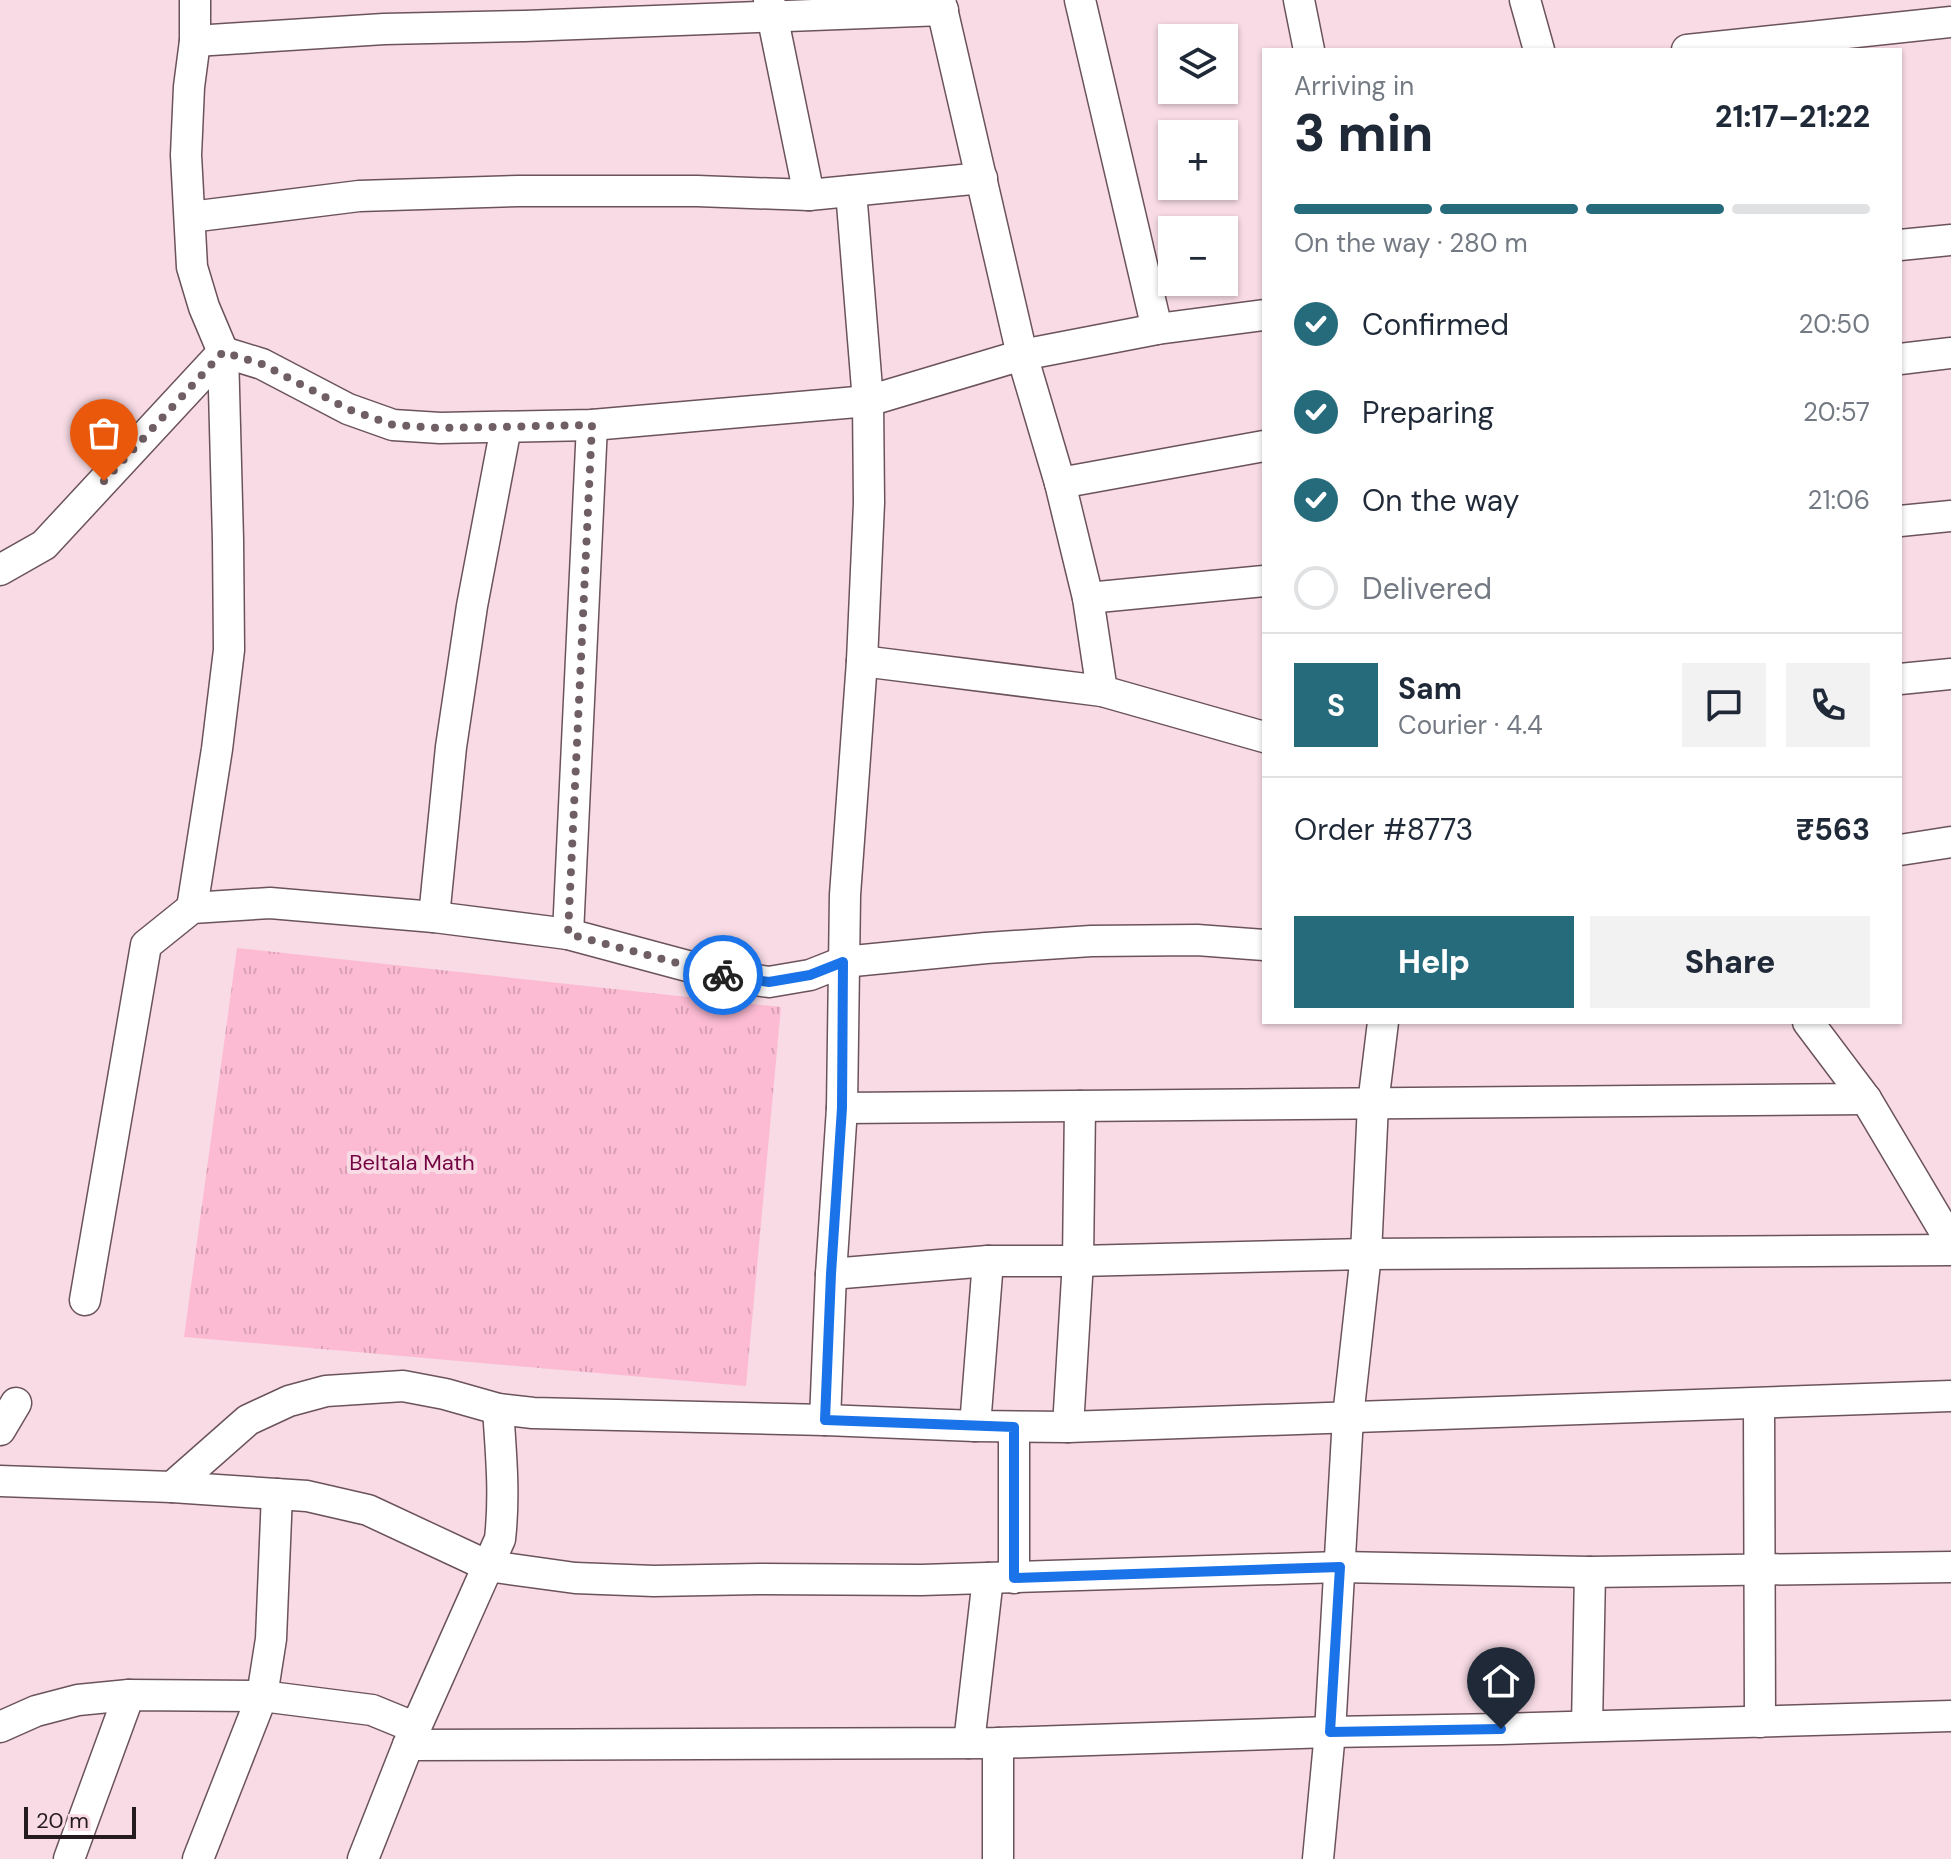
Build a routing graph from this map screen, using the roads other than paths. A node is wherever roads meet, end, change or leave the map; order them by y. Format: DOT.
graph roads {
  1 [pos="195,0"];
  2 [pos="1080,0"];
  3 [pos="1299,0"];
  4 [pos="1525,0"];
  5 [pos="942,5"];
  6 [pos="771,9"];
  7 [pos="1951,22"];
  8 [pos="195,41"];
  9 [pos="1309,48"];
  10 [pos="1538,48"];
  11 [pos="1706,48"];
  12 [pos="982,178"];
  13 [pos="851,191"];
  14 [pos="809,195"];
  15 [pos="190,217"];
  16 [pos="1951,240"];
  17 [pos="1902,245"];
  18 [pos="1262,315"];
  19 [pos="1157,329"];
  20 [pos="223,352"];
  21 [pos="1951,353"];
  22 [pos="1022,355"];
  23 [pos="1902,359"];
  24 [pos="868,401"];
  25 [pos="592,425"];
  26 [pos="506,427"];
  27 [pos="1262,446"];
  28 [pos="1060,483"];
  29 [pos="1951,516"];
  30 [pos="1902,521"];
  31 [pos="0,570"];
  32 [pos="1262,581"];
  33 [pos="1088,598"];
  34 [pos="862,661"];
  35 [pos="1951,674"];
  36 [pos="1902,679"];
  37 [pos="1102,691"];
  38 [pos="1262,736"];
  39 [pos="1951,842"];
  40 [pos="1902,850"];
  41 [pos="192,908"];
  42 [pos="434,917"];
  43 [pos="568,934"];
  44 [pos="1262,945"];
  45 [pos="843,962"];
  46 [pos="1383,1024"];
  47 [pos="1810,1024"];
  48 [pos="1866,1099"];
  49 [pos="1373,1104"];
  50 [pos="1080,1106"];
  51 [pos="842,1108"];
  52 [pos="1951,1242"];
  53 [pos="1951,1250"];
  54 [pos="1366,1254"];
  55 [pos="988,1261"];
  56 [pos="1078,1261"];
  57 [pos="831,1274"];
  58 [pos="85,1300"];
  59 [pos="1951,1396"];
  60 [pos="16,1403"];
  61 [pos="1759,1404"];
  62 [pos="498,1409"];
  63 [pos="1348,1417"];
  64 [pos="825,1420"];
  65 [pos="975,1426"];
  66 [pos="1014,1427"];
  67 [pos="1068,1427"];
  68 [pos="0,1430"];
  69 [pos="0,1481"];
  70 [pos="172,1487"];
  71 [pos="277,1494"];
  72 [pos="488,1566"];
  73 [pos="1340,1567"];
  74 [pos="1951,1567"];
  75 [pos="1761,1570"];
  76 [pos="1590,1572"];
  77 [pos="1001,1578"];
  78 [pos="129,1695"];
  79 [pos="262,1696"];
  80 [pos="1951,1716"];
  81 [pos="1760,1722"];
  82 [pos="1587,1726"];
  83 [pos="0,1727"];
  84 [pos="1330,1732"];
  85 [pos="412,1736"];
  86 [pos="984,1743"];
  87 [pos="69,1859"];
  88 [pos="198,1859"];
  89 [pos="363,1859"];
  90 [pos="998,1859"];
  91 [pos="1318,1859"];
  1 -- 8 [label="street"];
  2 -- 19 [label="street"];
  3 -- 9 [label="street"];
  4 -- 10 [label="street"];
  5 -- 6 [label="street"];
  5 -- 12 [label="street"];
  6 -- 8 [label="street"];
  6 -- 14 [label="street"];
  7 -- 11 [label="street"];
  8 -- 15 [label="street"];
  12 -- 13 [label="street"];
  12 -- 22 [label="street"];
  13 -- 14 [label="street"];
  13 -- 24 [label="street"];
  14 -- 15 [label="street"];
  15 -- 20 [label="street"];
  16 -- 17 [label="street"];
  18 -- 19 [label="street"];
  19 -- 22 [label="street"];
  20 -- 26 [label="street"];
  20 -- 31 [label="street"];
  20 -- 41 [label="street"];
  21 -- 23 [label="street"];
  22 -- 24 [label="street"];
  22 -- 28 [label="street"];
  24 -- 25 [label="street"];
  24 -- 34 [label="street"];
  25 -- 26 [label="street"];
  25 -- 43 [label="street"];
  26 -- 42 [label="street"];
  27 -- 28 [label="street"];
  28 -- 33 [label="street"];
  29 -- 30 [label="street"];
  32 -- 33 [label="street"];
  33 -- 37 [label="street"];
  34 -- 37 [label="street"];
  34 -- 45 [label="street"];
  35 -- 36 [label="street"];
  37 -- 38 [label="street"];
  39 -- 40 [label="street"];
  41 -- 42 [label="street"];
  41 -- 58 [label="street"];
  42 -- 43 [label="street"];
  43 -- 45 [label="street"];
  44 -- 45 [label="street"];
  45 -- 51 [label="street"];
  46 -- 49 [label="street"];
  47 -- 48 [label="street"];
  48 -- 49 [label="street"];
  48 -- 52 [label="street"];
  49 -- 50 [label="street"];
  49 -- 54 [label="street"];
  50 -- 51 [label="street"];
  50 -- 56 [label="street"];
  51 -- 57 [label="street"];
  53 -- 54 [label="street"];
  54 -- 56 [label="street"];
  54 -- 63 [label="street"];
  55 -- 56 [label="street"];
  55 -- 57 [label="street"];
  55 -- 65 [label="street"];
  56 -- 67 [label="street"];
  57 -- 64 [label="street"];
  59 -- 61 [label="street"];
  60 -- 68 [label="street"];
  61 -- 63 [label="street"];
  61 -- 75 [label="street"];
  62 -- 64 [label="street"];
  62 -- 70 [label="street"];
  62 -- 72 [label="street"];
  63 -- 67 [label="street"];
  63 -- 73 [label="street"];
  64 -- 65 [label="street"];
  65 -- 66 [label="street"];
  66 -- 67 [label="street"];
  66 -- 77 [label="street"];
  69 -- 70 [label="street"];
  70 -- 71 [label="street"];
  71 -- 72 [label="street"];
  71 -- 79 [label="street"];
  72 -- 77 [label="street"];
  72 -- 85 [label="street"];
  73 -- 76 [label="street"];
  73 -- 77 [label="street"];
  73 -- 84 [label="street"];
  74 -- 75 [label="street"];
  75 -- 76 [label="street"];
  75 -- 81 [label="street"];
  76 -- 82 [label="street"];
  77 -- 86 [label="street"];
  78 -- 79 [label="street"];
  78 -- 83 [label="street"];
  78 -- 87 [label="street"];
  79 -- 85 [label="street"];
  79 -- 88 [label="street"];
  80 -- 81 [label="street"];
  81 -- 82 [label="street"];
  82 -- 84 [label="street"];
  84 -- 86 [label="street"];
  84 -- 91 [label="street"];
  85 -- 86 [label="street"];
  85 -- 89 [label="street"];
  86 -- 90 [label="street"];
}
